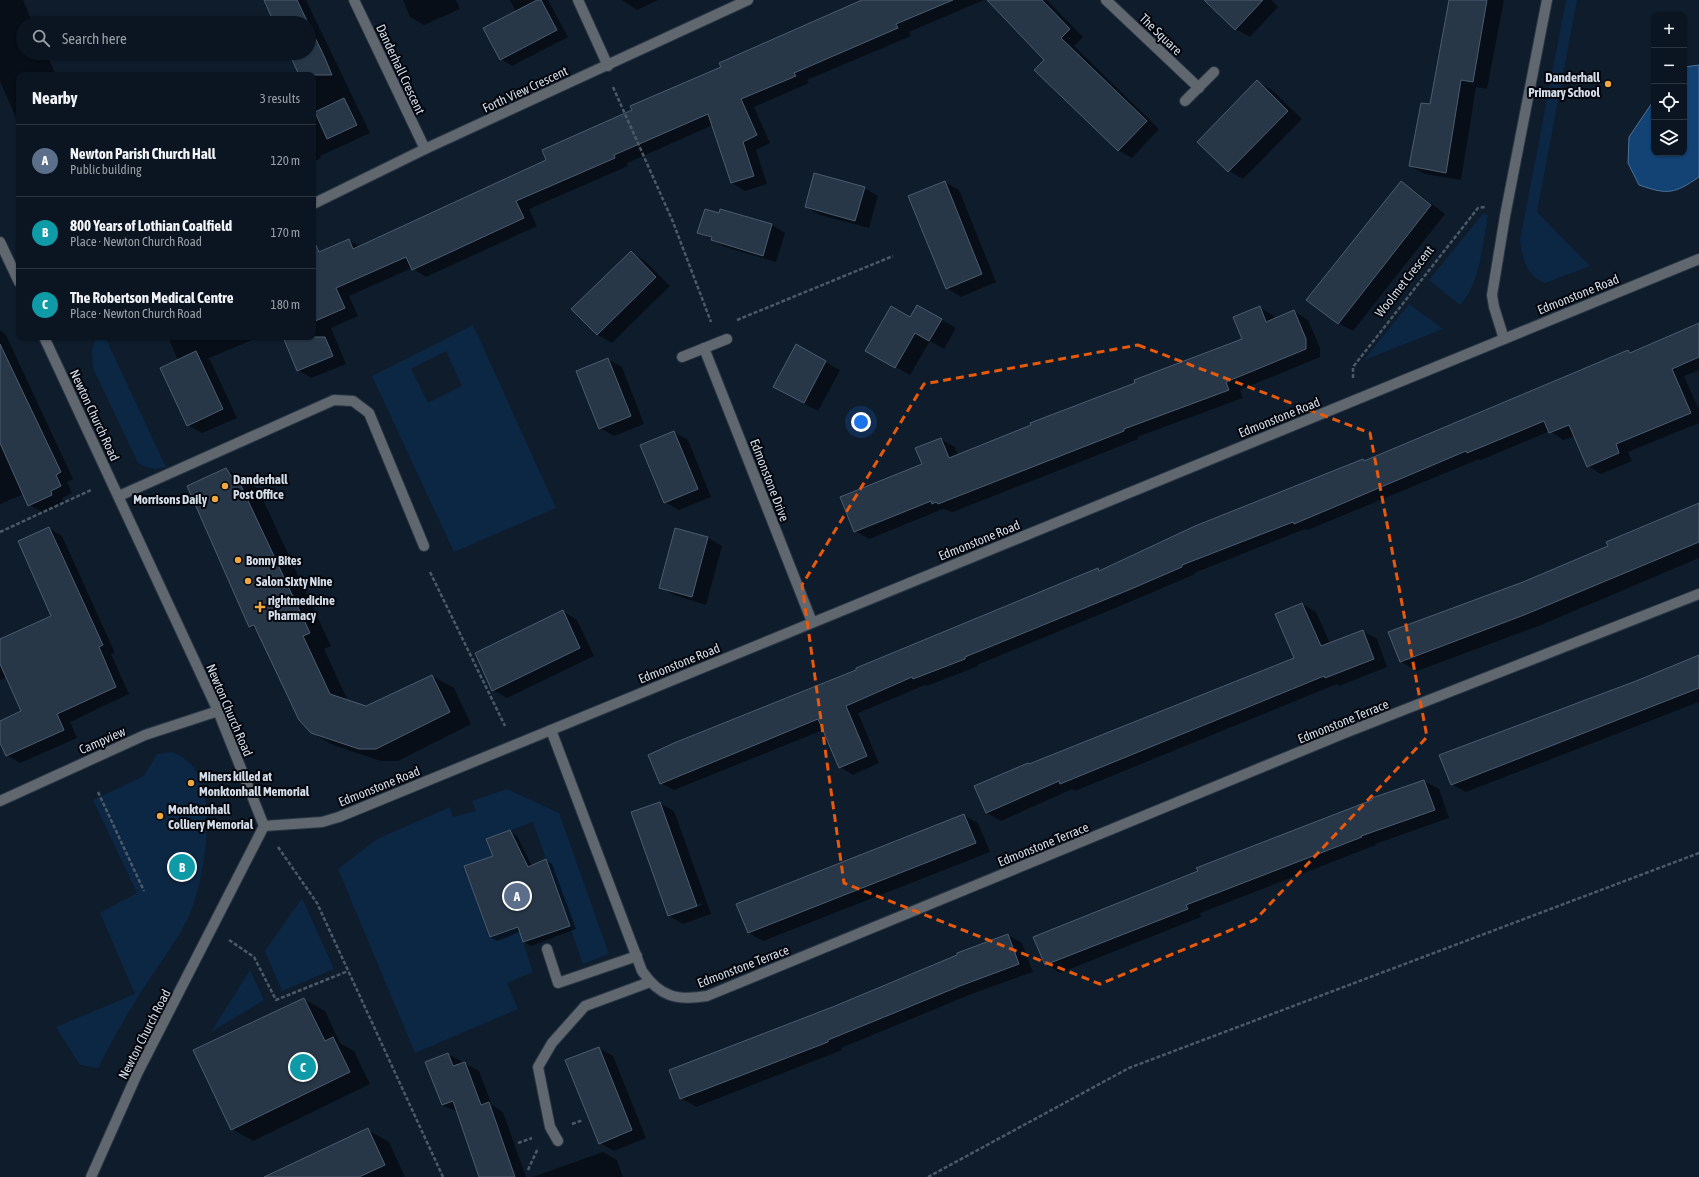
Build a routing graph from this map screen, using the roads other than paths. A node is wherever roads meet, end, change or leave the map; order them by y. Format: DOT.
graph roads {
  1 [pos="354,0"];
  2 [pos="578,0"];
  3 [pos="748,0"];
  4 [pos="1106,0"];
  5 [pos="1547,0"];
  6 [pos="608,66"];
  7 [pos="1214,72"];
  8 [pos="1198,88"];
  9 [pos="1185,101"];
  10 [pos="425,149"];
  11 [pos="316,203"];
  12 [pos="0,242"];
  13 [pos="1699,259"];
  14 [pos="16,276"];
  15 [pos="1504,339"];
  16 [pos="45,340"];
  17 [pos="723,340"];
  18 [pos="704,348"];
  19 [pos="682,357"];
  20 [pos="119,496"];
  21 [pos="424,546"];
  22 [pos="1699,594"];
  23 [pos="812,622"];
  24 [pos="218,711"];
  25 [pos="551,730"];
  26 [pos="0,802"];
  27 [pos="264,826"];
  28 [pos="547,949"];
  29 [pos="636,956"];
  30 [pos="650,982"];
  31 [pos="558,1141"];
  32 [pos="91,1177"];
  1 -- 10 [label="street, Danderhall Crescent"];
  2 -- 6 [label="street"];
  3 -- 6 [label="street, Forth View Crescent"];
  4 -- 8 [label="street, The Square"];
  5 -- 15 [label="street"];
  6 -- 10 [label="street, Forth View Crescent"];
  7 -- 8 [label="street"];
  8 -- 9 [label="street"];
  10 -- 11 [label="street, Forth View Crescent"];
  12 -- 14 [label="street"];
  13 -- 15 [label="street, Edmonstone Road"];
  15 -- 23 [label="street, Edmonstone Road"];
  16 -- 20 [label="street, Newton Church Road"];
  17 -- 18 [label="street"];
  18 -- 19 [label="street"];
  18 -- 23 [label="street, Edmonstone Drive"];
  20 -- 21 [label="street"];
  20 -- 24 [label="street, Newton Church Road"];
  22 -- 30 [label="street, Edmonstone Terrace"];
  23 -- 25 [label="street, Edmonstone Road"];
  24 -- 26 [label="street, Campview"];
  24 -- 27 [label="street, Newton Church Road"];
  25 -- 27 [label="street, Edmonstone Road"];
  25 -- 29 [label="street, Edmonstone Terrace"];
  27 -- 32 [label="street, Newton Church Road"];
  28 -- 29 [label="street"];
  29 -- 30 [label="street, Edmonstone Terrace"];
  30 -- 31 [label="street"];
}
